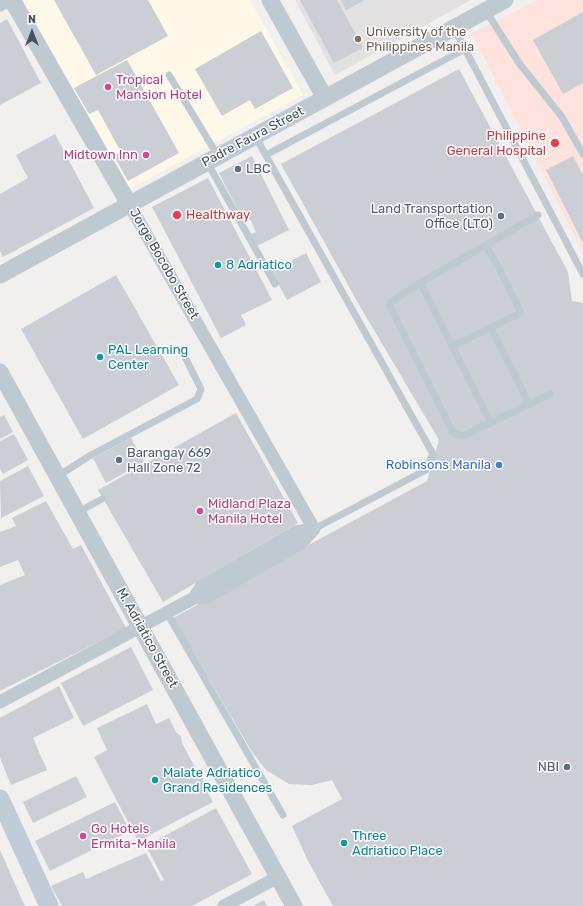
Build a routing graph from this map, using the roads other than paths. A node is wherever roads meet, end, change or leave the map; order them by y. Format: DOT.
graph roads {
  1 [pos="11,0"];
  2 [pos="270,0"];
  3 [pos="505,0"];
  4 [pos="0,5"];
  5 [pos="486,11"];
  6 [pos="454,28"];
  7 [pos="465,49"];
  8 [pos="169,75"];
  9 [pos="325,98"];
  10 [pos="254,136"];
  11 [pos="583,154"];
  12 [pos="266,155"];
  13 [pos="212,159"];
  14 [pos="129,204"];
  15 [pos="538,215"];
  16 [pos="486,246"];
  17 [pos="583,274"];
  18 [pos="0,275"];
  19 [pos="420,283"];
  20 [pos="274,284"];
  21 [pos="491,329"];
  22 [pos="452,346"];
  23 [pos="184,355"];
  24 [pos="0,372"];
  25 [pos="550,394"];
  26 [pos="529,404"];
  27 [pos="491,423"];
  28 [pos="58,477"];
  29 [pos="102,499"];
  30 [pos="78,512"];
  31 [pos="314,529"];
  32 [pos="167,613"];
  33 [pos="141,627"];
  34 [pos="0,702"];
  35 [pos="0,798"];
  36 [pos="283,815"];
  37 [pos="278,877"];
  38 [pos="49,906"];
  39 [pos="224,906"];
  40 [pos="294,906"];
  1 -- 4 [label="street"];
  1 -- 14 [label="street, Jorge Bocobo Street"];
  2 -- 9 [label="street"];
  3 -- 5 [label="street, Padre Faura Street"];
  5 -- 6 [label="street, Padre Faura Street"];
  5 -- 11 [label="lane"];
  6 -- 7 [label="lane"];
  6 -- 9 [label="street, Padre Faura Street"];
  7 -- 12 [label="lane"];
  7 -- 17 [label="lane"];
  8 -- 13 [label="lane"];
  9 -- 10 [label="street, Padre Faura Street"];
  10 -- 12 [label="lane"];
  10 -- 13 [label="street, Padre Faura Street"];
  12 -- 31 [label="lane"];
  13 -- 14 [label="street, Padre Faura Street"];
  13 -- 20 [label="lane"];
  14 -- 18 [label="street, Padre Faura Street"];
  14 -- 31 [label="street, Jorge Bocobo Street"];
  15 -- 16 [label="lane"];
  16 -- 19 [label="lane"];
  16 -- 21 [label="lane"];
  19 -- 22 [label="lane"];
  19 -- 27 [label="lane"];
  21 -- 22 [label="lane"];
  21 -- 26 [label="lane"];
  22 -- 27 [label="lane"];
  23 -- 28 [label="lane"];
  24 -- 28 [label="street, M. Adriatico Street"];
  25 -- 26 [label="lane"];
  26 -- 27 [label="lane"];
  28 -- 30 [label="street, M. Adriatico Street"];
  29 -- 30 [label="lane"];
  30 -- 33 [label="street, M. Adriatico Street"];
  31 -- 32 [label="street"];
  32 -- 33 [label="street"];
  32 -- 36 [label="lane"];
  33 -- 34 [label="street"];
  33 -- 37 [label="street, M. Adriatico Street"];
  35 -- 38 [label="main road"];
  37 -- 39 [label="street"];
  37 -- 40 [label="street, M. Adriatico Street"];
}
